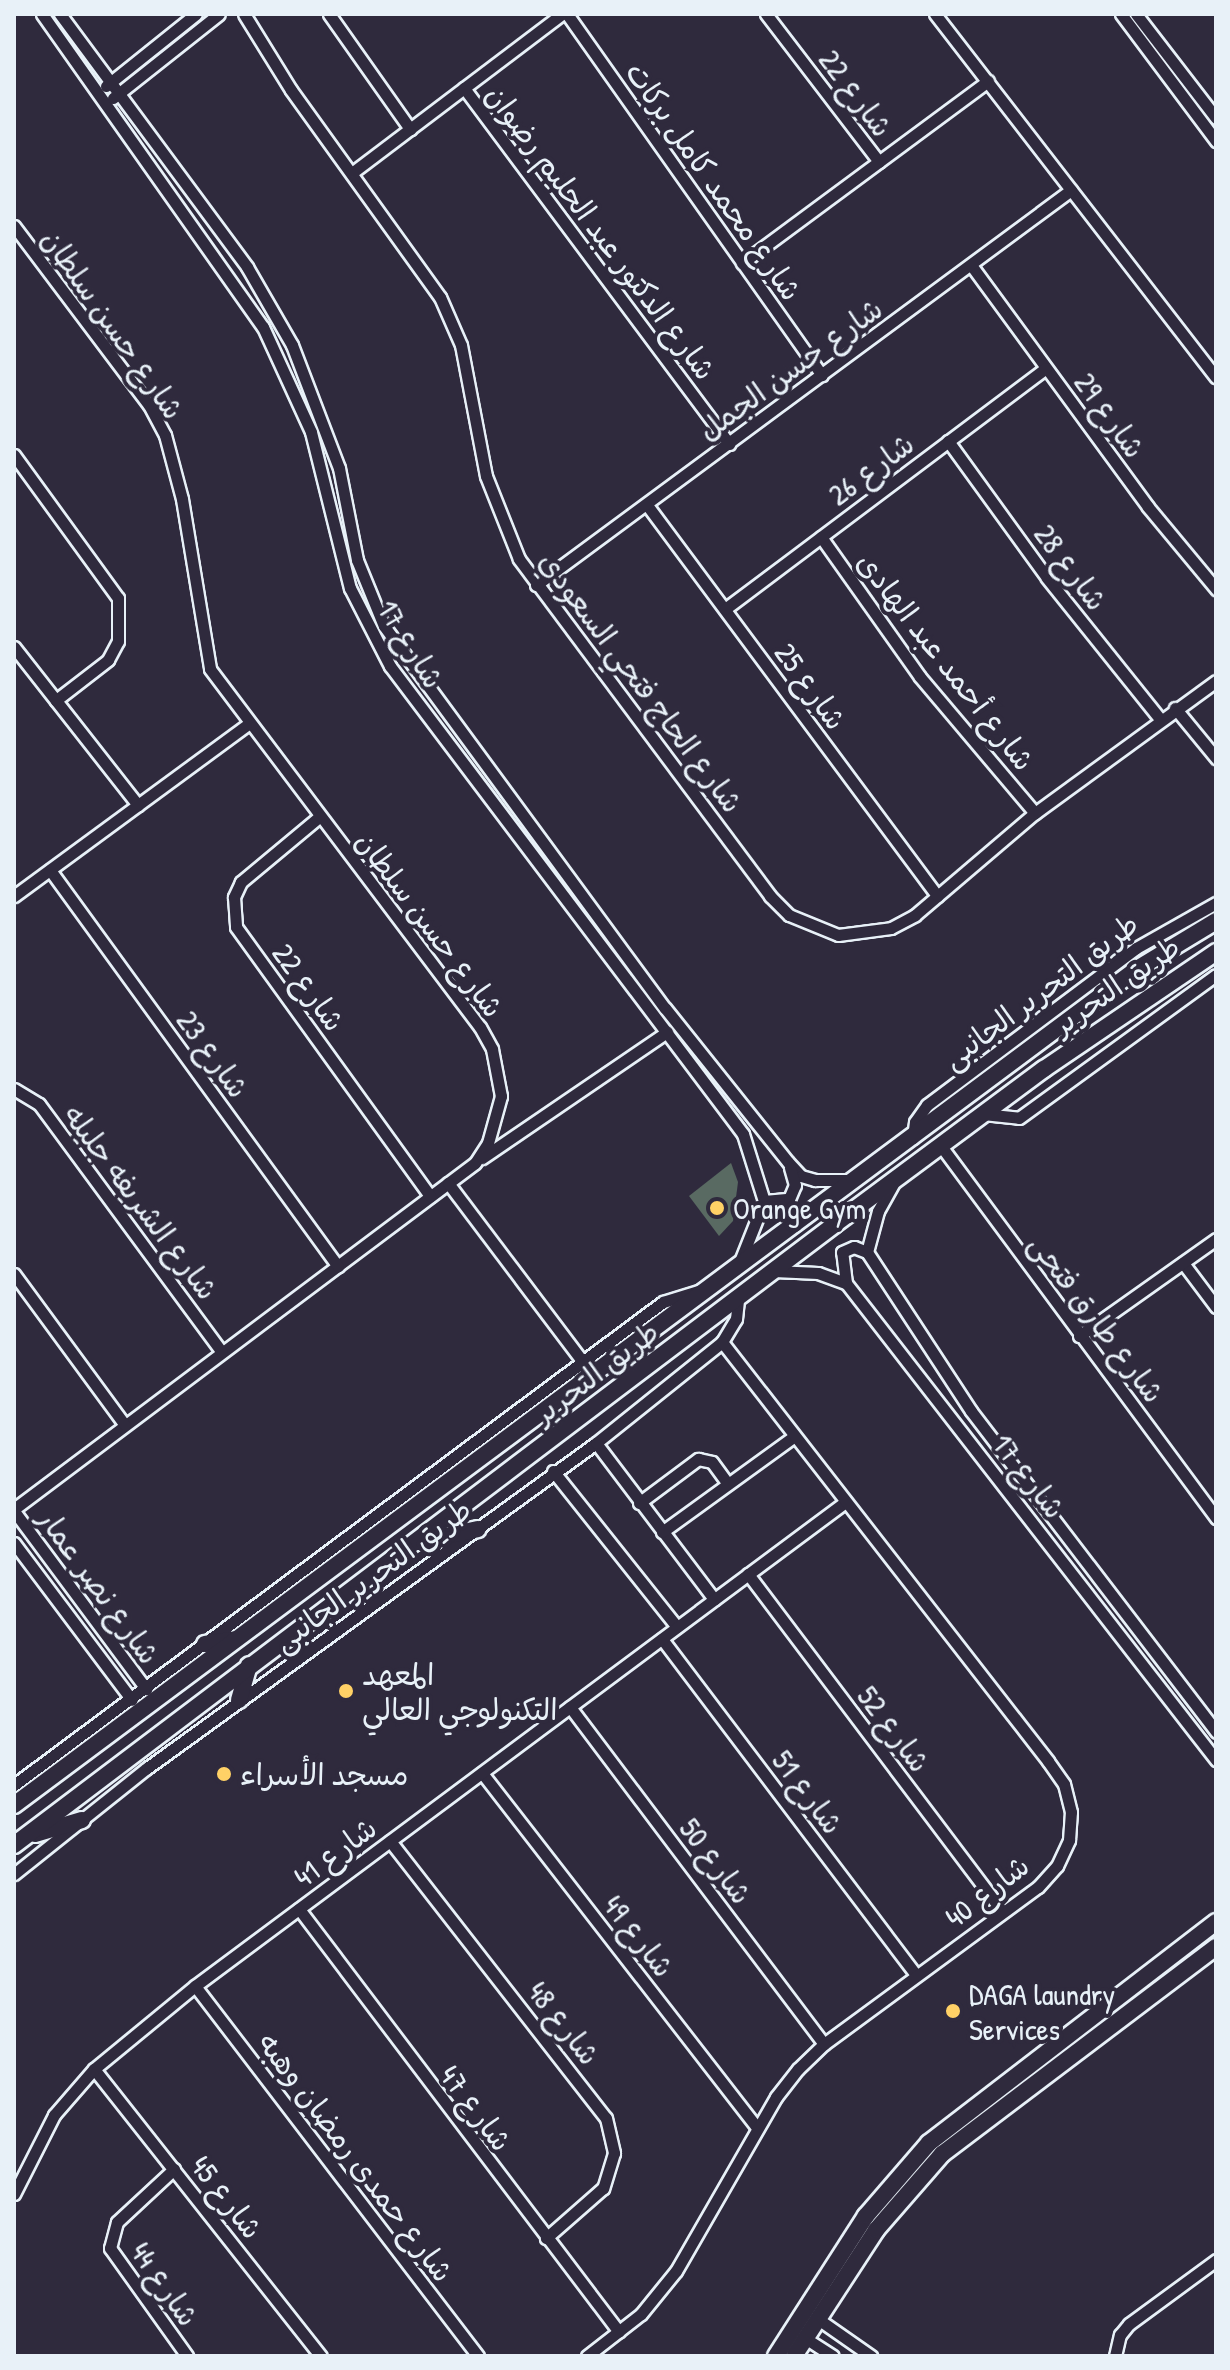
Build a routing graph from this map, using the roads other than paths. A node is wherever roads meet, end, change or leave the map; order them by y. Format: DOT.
graph roads {
  1 [pos="42,14"];
  2 [pos="60,14"];
  3 [pos="196,14"];
  4 [pos="219,14"];
  5 [pos="244,14"];
  6 [pos="329,14"];
  7 [pos="766,14"];
  8 [pos="935,14"];
  9 [pos="557,16"];
  10 [pos="1133,17"];
  11 [pos="988,81"];
  12 [pos="109,83"];
  13 [pos="464,88"];
  14 [pos="98,92"];
  15 [pos="118,94"];
  16 [pos="106,104"];
  17 [pos="1216,118"];
  18 [pos="410,129"];
  19 [pos="1216,141"];
  20 [pos="879,162"];
  21 [pos="353,172"];
  22 [pos="1071,190"];
  23 [pos="14,226"];
  24 [pos="742,263"];
  25 [pos="971,265"];
  26 [pos="1046,368"];
  27 [pos="822,375"];
  28 [pos="1216,377"];
  29 [pos="948,441"];
  30 [pos="729,444"];
  31 [pos="14,455"];
  32 [pos="647,505"];
  33 [pos="821,537"];
  34 [pos="536,585"];
  35 [pos="1216,589"];
  36 [pos="725,609"];
  37 [pos="14,647"];
  38 [pos="1216,681"];
  39 [pos="56,700"];
  40 [pos="1175,708"];
  41 [pos="1160,719"];
  42 [pos="248,724"];
  43 [pos="1216,758"];
  44 [pos="138,805"];
  45 [pos="1035,813"];
  46 [pos="319,817"];
  47 [pos="50,870"];
  48 [pos="14,896"];
  49 [pos="937,896"];
  50 [pos="1216,903"];
  51 [pos="1216,921"];
  52 [pos="1216,952"];
  53 [pos="1216,975"];
  54 [pos="1066,1023"];
  55 [pos="667,1032"];
  56 [pos="1078,1045"];
  57 [pos="1029,1053"];
  58 [pos="1044,1069"];
  59 [pos="14,1089"];
  60 [pos="983,1114"];
  61 [pos="913,1138"];
  62 [pos="941,1146"];
  63 [pos="788,1162"];
  64 [pos="475,1163"];
  65 [pos="857,1179"];
  66 [pos="448,1183"];
  67 [pos="893,1183"];
  68 [pos="430,1196"];
  69 [pos="764,1201"];
  70 [pos="1216,1239"];
  71 [pos="867,1252"];
  72 [pos="1183,1263"];
  73 [pos="338,1266"];
  74 [pos="734,1270"];
  75 [pos="774,1271"];
  76 [pos="14,1274"];
  77 [pos="846,1283"];
  78 [pos="738,1301"];
  79 [pos="1216,1307"];
  80 [pos="1079,1336"];
  81 [pos="722,1342"];
  82 [pos="222,1352"];
  83 [pos="589,1368"];
  84 [pos="615,1392"];
  85 [pos="554,1404"];
  86 [pos="576,1421"];
  87 [pos="125,1425"];
  88 [pos="793,1437"];
  89 [pos="596,1443"];
  90 [pos="441,1470"];
  91 [pos="553,1471"];
  92 [pos="728,1484"];
  93 [pos="428,1498"];
  94 [pos="639,1503"];
  95 [pos="844,1503"];
  96 [pos="14,1510"];
  97 [pos="1216,1518"];
  98 [pos="478,1529"];
  99 [pos="662,1532"];
  100 [pos="14,1543"];
  101 [pos="413,1543"];
  102 [pos="748,1574"];
  103 [pos="714,1599"];
  104 [pos="677,1627"];
  105 [pos="237,1639"];
  106 [pos="662,1639"];
  107 [pos="205,1644"];
  108 [pos="249,1665"];
  109 [pos="146,1689"];
  110 [pos="132,1700"];
  111 [pos="239,1700"];
  112 [pos="570,1707"];
  113 [pos="1216,1732"];
  114 [pos="70,1754"];
  115 [pos="1216,1760"];
  116 [pos="482,1773"];
  117 [pos="14,1785"];
  118 [pos="14,1805"];
  119 [pos="82,1820"];
  120 [pos="17,1840"];
  121 [pos="390,1841"];
  122 [pos="14,1874"];
  123 [pos="299,1909"];
  124 [pos="1003,1912"];
  125 [pos="1216,1922"];
  126 [pos="1216,1947"];
  127 [pos="916,1975"];
  128 [pos="195,1986"];
  129 [pos="824,2044"];
  130 [pos="1050,2057"];
  131 [pos="94,2069"];
  132 [pos="1022,2078"];
  133 [pos="757,2128"];
  134 [pos="174,2169"];
  135 [pos="14,2194"];
  136 [pos="546,2238"];
  137 [pos="1216,2260"];
  138 [pos="818,2319"];
  139 [pos="619,2332"];
  140 [pos="805,2338"];
  141 [pos="187,2356"];
  142 [pos="321,2356"];
  143 [pos="478,2356"];
  144 [pos="587,2356"];
  145 [pos="776,2356"];
  146 [pos="794,2356"];
  147 [pos="833,2356"];
  148 [pos="871,2356"];
  149 [pos="1115,2356"];
  1 -- 14 [label="street, شارع 17"];
  2 -- 12 [label="street, شارع 17"];
  3 -- 12 [label="street"];
  4 -- 15 [label="street"];
  5 -- 21 [label="street, شارع الحاج فتحي السعودي"];
  6 -- 18 [label="street"];
  7 -- 20 [label="street, شارع 22"];
  8 -- 11 [label="street"];
  9 -- 13 [label="street"];
  9 -- 24 [label="street, شارع محمد كامل بركات"];
  10 -- 17 [label="street"];
  10 -- 19 [label="street"];
  11 -- 20 [label="street"];
  11 -- 22 [label="street"];
  12 -- 14 [label="street"];
  12 -- 15 [label="street, شارع 17"];
  13 -- 18 [label="street"];
  13 -- 30 [label="street, شارع الدكتور عبد الحليم رضوان"];
  14 -- 16 [label="street, شارع 17"];
  15 -- 16 [label="street"];
  15 -- 63 [label="street, شارع 17"];
  16 -- 55 [label="street, شارع 17"];
  18 -- 21 [label="street"];
  20 -- 24 [label="street"];
  21 -- 34 [label="street, شارع الحاج فتحي السعودي"];
  22 -- 25 [label="street, شارع حسن الجمل"];
  22 -- 28 [label="street"];
  23 -- 42 [label="street, شارع حسن سلطان"];
  24 -- 27 [label="street, شارع محمد كامل بركات"];
  25 -- 26 [label="street, شارع 29"];
  25 -- 27 [label="street, شارع حسن الجمل"];
  26 -- 29 [label="street, شارع 26"];
  26 -- 35 [label="street, شارع 29"];
  27 -- 30 [label="street, شارع حسن الجمل"];
  29 -- 33 [label="street, شارع 26"];
  29 -- 41 [label="street, شارع 28"];
  30 -- 32 [label="street, شارع حسن الجمل"];
  31 -- 39 [label="street"];
  32 -- 34 [label="street, شارع حسن الجمل"];
  32 -- 36 [label="street, شارع 25"];
  33 -- 36 [label="street, شارع 26"];
  33 -- 45 [label="street, شارع أحمد عبد الهادى"];
  34 -- 49 [label="street, شارع الحاج فتحي السعودي"];
  36 -- 49 [label="street, شارع 25"];
  37 -- 39 [label="street"];
  38 -- 40 [label="street, شارع الحاج فتحي السعودي"];
  39 -- 44 [label="street"];
  40 -- 41 [label="street, شارع الحاج فتحي السعودي"];
  40 -- 43 [label="street"];
  41 -- 45 [label="street, شارع الحاج فتحي السعودي"];
  42 -- 44 [label="street"];
  42 -- 46 [label="street, شارع حسن سلطان"];
  44 -- 47 [label="street"];
  45 -- 49 [label="street, شارع الحاج فتحي السعودي"];
  46 -- 64 [label="street, شارع حسن سلطان"];
  46 -- 68 [label="street, شارع 22"];
  47 -- 48 [label="street"];
  47 -- 73 [label="street, شارع 23"];
  50 -- 61 [label="street, طريق التحرير الجانبى"];
  51 -- 54 [label="street, طريق التحرير"];
  52 -- 56 [label="street, طريق التحرير"];
  53 -- 60 [label="street"];
  54 -- 56 [label="street"];
  54 -- 57 [label="street, طريق التحرير"];
  55 -- 64 [label="street"];
  55 -- 69 [label="street, شارع 17"];
  56 -- 58 [label="street, طريق التحرير"];
  57 -- 58 [label="street"];
  57 -- 61 [label="street, طريق التحرير"];
  58 -- 60 [label="street, طريق التحرير"];
  59 -- 82 [label="street, شارع الشريفه جليله"];
  60 -- 62 [label="street, طريق التحرير"];
  61 -- 65 [label="street, طريق التحرير"];
  62 -- 67 [label="street, طريق التحرير"];
  62 -- 80 [label="street, شارع طارق فتحى"];
  63 -- 65 [label="street, شارع 17"];
  63 -- 69 [label="street"];
  64 -- 66 [label="street, شارع حسن سلطان"];
  65 -- 74 [label="street, طريق التحرير"];
  66 -- 68 [label="street, شارع حسن سلطان"];
  66 -- 83 [label="street"];
  67 -- 71 [label="street"];
  67 -- 75 [label="street, طريق التحرير"];
  68 -- 73 [label="street, شارع حسن سلطان"];
  69 -- 74 [label="street"];
  70 -- 72 [label="street"];
  71 -- 77 [label="street"];
  71 -- 113 [label="street, شارع 17"];
  72 -- 79 [label="street"];
  72 -- 80 [label="street"];
  73 -- 82 [label="street, شارع حسن سلطان"];
  74 -- 83 [label="street, طريق التحرير"];
  75 -- 77 [label="street"];
  75 -- 78 [label="street, طريق التحرير"];
  76 -- 87 [label="street"];
  77 -- 115 [label="street, شارع 17"];
  78 -- 81 [label="street, طريق التحرير الجانبى"];
  78 -- 84 [label="street, طريق التحرير"];
  80 -- 97 [label="street, شارع طارق فتحى"];
  81 -- 88 [label="street, شارع 40"];
  81 -- 89 [label="street, طريق التحرير الجانبى"];
  82 -- 87 [label="street, شارع حسن سلطان"];
  83 -- 84 [label="street"];
  83 -- 85 [label="street, طريق التحرير"];
  83 -- 90 [label="street, طريق التحرير الجانبى"];
  84 -- 86 [label="street, طريق التحرير"];
  85 -- 86 [label="street"];
  85 -- 93 [label="street, طريق التحرير"];
  86 -- 101 [label="street, طريق التحرير"];
  87 -- 96 [label="street, شارع حسن سلطان"];
  88 -- 92 [label="street"];
  88 -- 95 [label="street, شارع 40"];
  89 -- 91 [label="street, طريق التحرير الجانبى"];
  89 -- 94 [label="street"];
  90 -- 93 [label="street"];
  90 -- 107 [label="street, طريق التحرير الجانبى"];
  91 -- 98 [label="street, طريق التحرير الجانبى"];
  91 -- 104 [label="street"];
  92 -- 94 [label="street"];
  92 -- 99 [label="street"];
  93 -- 105 [label="street, طريق التحرير"];
  94 -- 99 [label="street"];
  95 -- 102 [label="street, شارع 41"];
  95 -- 124 [label="street, شارع 40"];
  96 -- 109 [label="street, شارع نصر عمار"];
  98 -- 101 [label="street"];
  98 -- 111 [label="street, طريق التحرير الجانبى"];
  99 -- 103 [label="street"];
  100 -- 110 [label="street, شارع نصر عمار"];
  101 -- 108 [label="street, طريق التحرير"];
  102 -- 103 [label="street, شارع 41"];
  102 -- 124 [label="street, شارع 52"];
  103 -- 104 [label="street, شارع 41"];
  104 -- 106 [label="street, شارع 41"];
  105 -- 107 [label="street"];
  105 -- 114 [label="street, طريق التحرير"];
  106 -- 112 [label="street, شارع 41"];
  106 -- 127 [label="street, شارع 51"];
  107 -- 109 [label="street, طريق التحرير الجانبى"];
  108 -- 111 [label="street"];
  108 -- 120 [label="street, طريق التحرير"];
  109 -- 110 [label="street, طريق التحرير الجانبى"];
  110 -- 114 [label="street, طريق التحرير الجانبى"];
  111 -- 119 [label="street, طريق التحرير الجانبى"];
  112 -- 116 [label="street, شارع 41"];
  112 -- 129 [label="street, شارع 50"];
  114 -- 117 [label="street, طريق التحرير الجانبى"];
  114 -- 118 [label="street, طريق التحرير"];
  116 -- 121 [label="street, شارع 41"];
  116 -- 133 [label="street, شارع 49"];
  119 -- 120 [label="street"];
  119 -- 122 [label="street, طريق التحرير الجانبى"];
  121 -- 123 [label="street, شارع 41"];
  121 -- 136 [label="street, شارع 48"];
  123 -- 128 [label="street, شارع 41"];
  123 -- 136 [label="street, شارع 47"];
  124 -- 127 [label="street, شارع 40"];
  125 -- 130 [label="street"];
  126 -- 130 [label="street"];
  127 -- 129 [label="street, شارع 40"];
  128 -- 131 [label="street, شارع 41"];
  128 -- 143 [label="street, شارع حمدى رمضان وهبه"];
  129 -- 133 [label="street, شارع 40"];
  130 -- 132 [label="street"];
  131 -- 134 [label="street, شارع 45"];
  131 -- 135 [label="street, شارع 41"];
  132 -- 138 [label="street"];
  132 -- 145 [label="street"];
  133 -- 139 [label="street, شارع 40"];
  134 -- 141 [label="street, شارع 44"];
  134 -- 142 [label="street, شارع 45"];
  136 -- 139 [label="street, شارع 47"];
  137 -- 149 [label="street"];
  138 -- 140 [label="street"];
  138 -- 148 [label="street"];
  139 -- 144 [label="street, شارع 40"];
  140 -- 146 [label="street"];
  140 -- 147 [label="street"];
}
